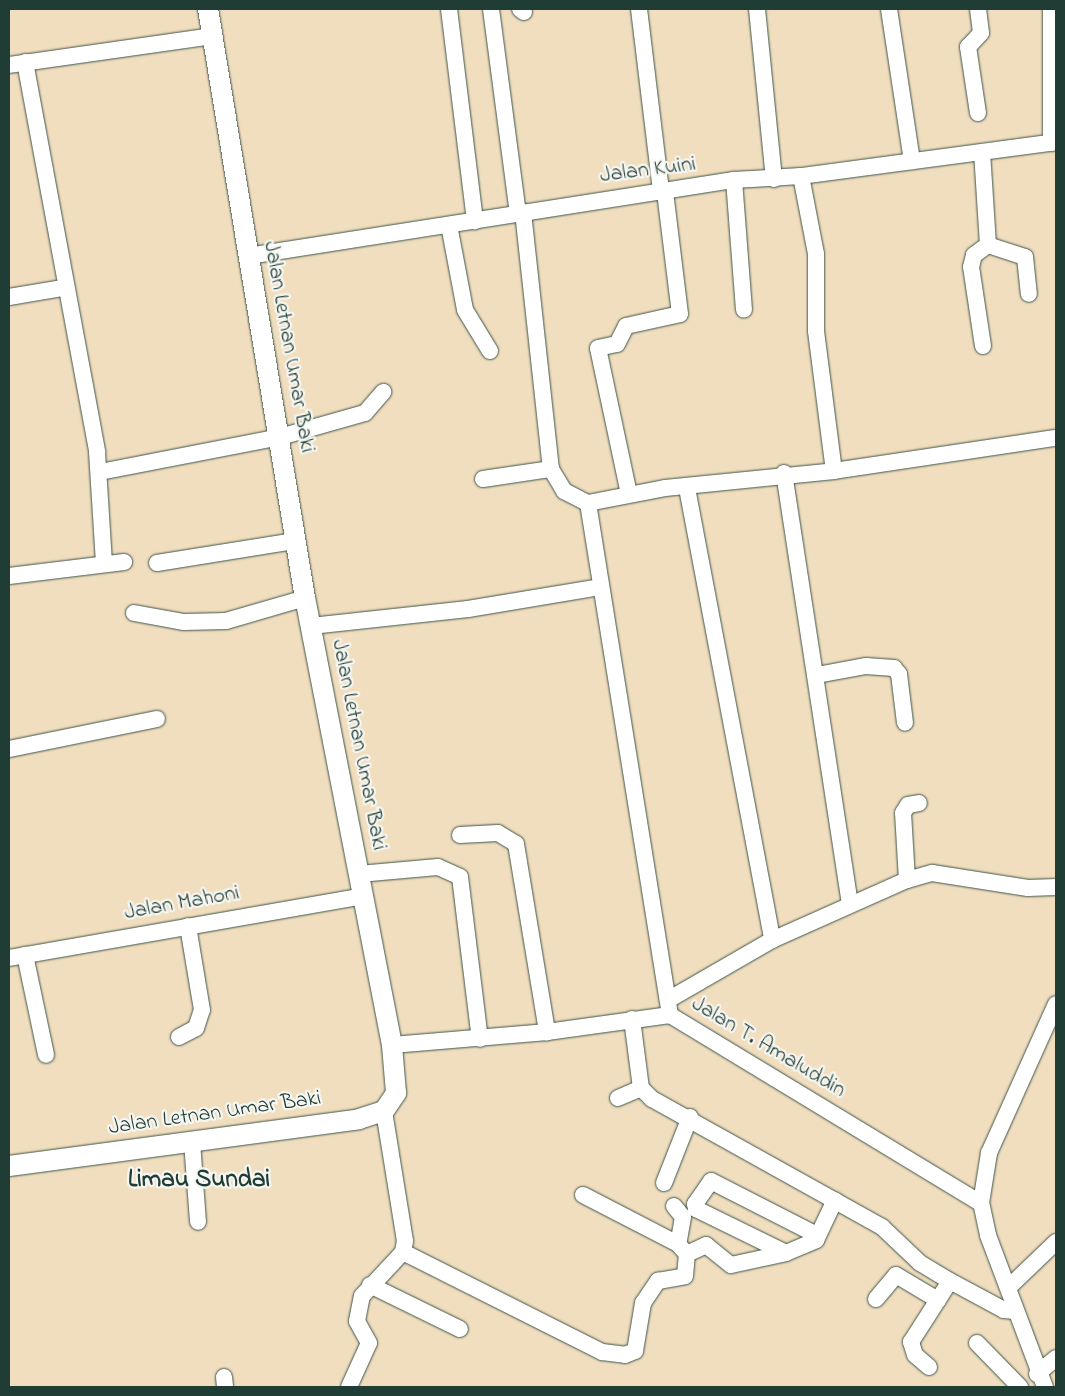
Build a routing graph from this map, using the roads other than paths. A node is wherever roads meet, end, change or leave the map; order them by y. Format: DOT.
graph roads {
  1 [pos="208,9"];
  2 [pos="449,9"];
  3 [pos="491,9"];
  4 [pos="639,9"];
  5 [pos="757,9"];
  6 [pos="889,9"];
  7 [pos="978,9"];
  8 [pos="1051,9"];
  9 [pos="212,36"];
  10 [pos="25,62"];
  11 [pos="9,65"];
  12 [pos="978,113"];
  13 [pos="1054,142"];
  14 [pos="982,152"];
  15 [pos="912,161"];
  16 [pos="801,176"];
  17 [pos="774,178"];
  18 [pos="734,180"];
  19 [pos="663,191"];
  20 [pos="521,212"];
  21 [pos="475,221"];
  22 [pos="449,225"];
  23 [pos="988,245"];
  24 [pos="248,256"];
  25 [pos="63,288"];
  26 [pos="1029,294"];
  27 [pos="9,297"];
  28 [pos="744,310"];
  29 [pos="983,346"];
  30 [pos="490,351"];
  31 [pos="383,392"];
  32 [pos="280,437"];
  33 [pos="1056,438"];
  34 [pos="551,468"];
  35 [pos="834,471"];
  36 [pos="100,472"];
  37 [pos="784,473"];
  38 [pos="483,479"];
  39 [pos="686,488"];
  40 [pos="629,494"];
  41 [pos="588,503"];
  42 [pos="295,541"];
  43 [pos="124,562"];
  44 [pos="104,563"];
  45 [pos="157,563"];
  46 [pos="9,576"];
  47 [pos="601,586"];
  48 [pos="305,598"];
  49 [pos="134,613"];
  50 [pos="311,626"];
  51 [pos="817,675"];
  52 [pos="157,720"];
  53 [pos="905,723"];
  54 [pos="9,749"];
  55 [pos="918,803"];
  56 [pos="460,835"];
  57 [pos="358,874"];
  58 [pos="907,880"];
  59 [pos="1056,887"];
  60 [pos="363,896"];
  61 [pos="850,904"];
  62 [pos="188,926"];
  63 [pos="772,940"];
  64 [pos="17,956"];
  65 [pos="1056,1004"];
  66 [pos="669,1007"];
  67 [pos="632,1019"];
  68 [pos="546,1032"];
  69 [pos="180,1037"];
  70 [pos="480,1039"];
  71 [pos="392,1045"];
  72 [pos="46,1055"];
  73 [pos="641,1088"];
  74 [pos="618,1098"];
  75 [pos="384,1112"];
  76 [pos="690,1117"];
  77 [pos="192,1142"];
  78 [pos="9,1166"];
  79 [pos="664,1183"];
  80 [pos="583,1195"];
  81 [pos="836,1200"];
  82 [pos="981,1203"];
  83 [pos="674,1206"];
  84 [pos="198,1222"];
  85 [pos="817,1235"];
  86 [pos="1056,1242"];
  87 [pos="682,1249"];
  88 [pos="403,1252"];
  89 [pos="786,1254"];
  90 [pos="950,1281"];
  91 [pos="370,1285"];
  92 [pos="1009,1287"];
  93 [pos="876,1299"];
  94 [pos="938,1300"];
  95 [pos="1015,1311"];
  96 [pos="460,1329"];
  97 [pos="977,1343"];
  98 [pos="1056,1358"];
  99 [pos="929,1367"];
  100 [pos="1041,1381"];
  101 [pos="349,1387"];
  102 [pos="1020,1387"];
  1 -- 9 [label="street, Jalan Letnan Umar Baki"];
  2 -- 21 [label="street"];
  3 -- 20 [label="street"];
  4 -- 19 [label="street"];
  5 -- 17 [label="street"];
  6 -- 15 [label="street"];
  7 -- 12 [label="street"];
  8 -- 13 [label="street"];
  9 -- 10 [label="street"];
  9 -- 24 [label="street, Jalan Letnan Umar Baki"];
  10 -- 11 [label="street"];
  10 -- 25 [label="street"];
  13 -- 14 [label="street, Jalan Kuini"];
  14 -- 15 [label="street, Jalan Kuini"];
  14 -- 23 [label="street"];
  15 -- 16 [label="street, Jalan Kuini"];
  16 -- 17 [label="street, Jalan Kuini"];
  16 -- 35 [label="street"];
  17 -- 18 [label="street, Jalan Kuini"];
  18 -- 19 [label="street, Jalan Kuini"];
  18 -- 28 [label="street"];
  19 -- 20 [label="street, Jalan Kuini"];
  19 -- 40 [label="street"];
  20 -- 21 [label="street, Jalan Kuini"];
  20 -- 34 [label="street"];
  21 -- 22 [label="street, Jalan Kuini"];
  22 -- 24 [label="street, Jalan Kuini"];
  22 -- 30 [label="street"];
  23 -- 26 [label="street"];
  23 -- 29 [label="street"];
  24 -- 32 [label="street, Jalan Letnan Umar Baki"];
  25 -- 27 [label="street"];
  25 -- 36 [label="street"];
  31 -- 32 [label="street"];
  32 -- 36 [label="street"];
  32 -- 42 [label="street, Jalan Letnan Umar Baki"];
  33 -- 35 [label="street"];
  34 -- 38 [label="street"];
  34 -- 41 [label="street"];
  35 -- 37 [label="street"];
  36 -- 44 [label="street"];
  37 -- 39 [label="street"];
  37 -- 51 [label="street"];
  39 -- 40 [label="street"];
  39 -- 63 [label="street"];
  40 -- 41 [label="street"];
  41 -- 47 [label="street"];
  42 -- 45 [label="street"];
  42 -- 48 [label="street, Jalan Letnan Umar Baki"];
  43 -- 44 [label="street"];
  44 -- 46 [label="street"];
  47 -- 50 [label="street"];
  47 -- 66 [label="street"];
  48 -- 49 [label="street"];
  48 -- 50 [label="street, Jalan Letnan Umar Baki"];
  50 -- 57 [label="street, Jalan Letnan Umar Baki"];
  51 -- 53 [label="street"];
  51 -- 61 [label="street"];
  52 -- 54 [label="street"];
  55 -- 58 [label="street"];
  56 -- 68 [label="street"];
  57 -- 60 [label="street, Jalan Letnan Umar Baki"];
  57 -- 70 [label="street"];
  58 -- 59 [label="street"];
  58 -- 61 [label="street"];
  60 -- 62 [label="street, Jalan Mahoni"];
  60 -- 71 [label="street, Jalan Letnan Umar Baki"];
  61 -- 63 [label="street"];
  62 -- 64 [label="street, Jalan Mahoni"];
  62 -- 69 [label="street"];
  63 -- 66 [label="street"];
  64 -- 72 [label="street"];
  65 -- 82 [label="street"];
  66 -- 67 [label="street, Jalan T. Amaluddin"];
  66 -- 82 [label="street, Jalan T. Amaluddin"];
  67 -- 68 [label="street, Jalan T. Amaluddin"];
  67 -- 73 [label="street"];
  68 -- 70 [label="street, Jalan T. Amaluddin"];
  70 -- 71 [label="street, Jalan T. Amaluddin"];
  71 -- 75 [label="street, Jalan Letnan Umar Baki"];
  73 -- 74 [label="street"];
  73 -- 76 [label="street"];
  75 -- 77 [label="street, Jalan Letnan Umar Baki"];
  75 -- 88 [label="street"];
  76 -- 79 [label="street"];
  76 -- 81 [label="street"];
  77 -- 78 [label="street, Jalan Letnan Umar Baki"];
  77 -- 84 [label="street"];
  80 -- 87 [label="street"];
  81 -- 85 [label="street"];
  81 -- 90 [label="street"];
  82 -- 92 [label="street"];
  83 -- 87 [label="street"];
  85 -- 89 [label="street"];
  85 -- 89 [label="street"];
  86 -- 92 [label="street"];
  87 -- 88 [label="street"];
  87 -- 89 [label="street"];
  88 -- 91 [label="street"];
  90 -- 94 [label="street"];
  90 -- 95 [label="street"];
  91 -- 96 [label="street"];
  91 -- 101 [label="street"];
  92 -- 95 [label="street"];
  93 -- 94 [label="street"];
  94 -- 99 [label="street"];
  95 -- 100 [label="street"];
  97 -- 102 [label="street"];
  98 -- 100 [label="street"];
}
